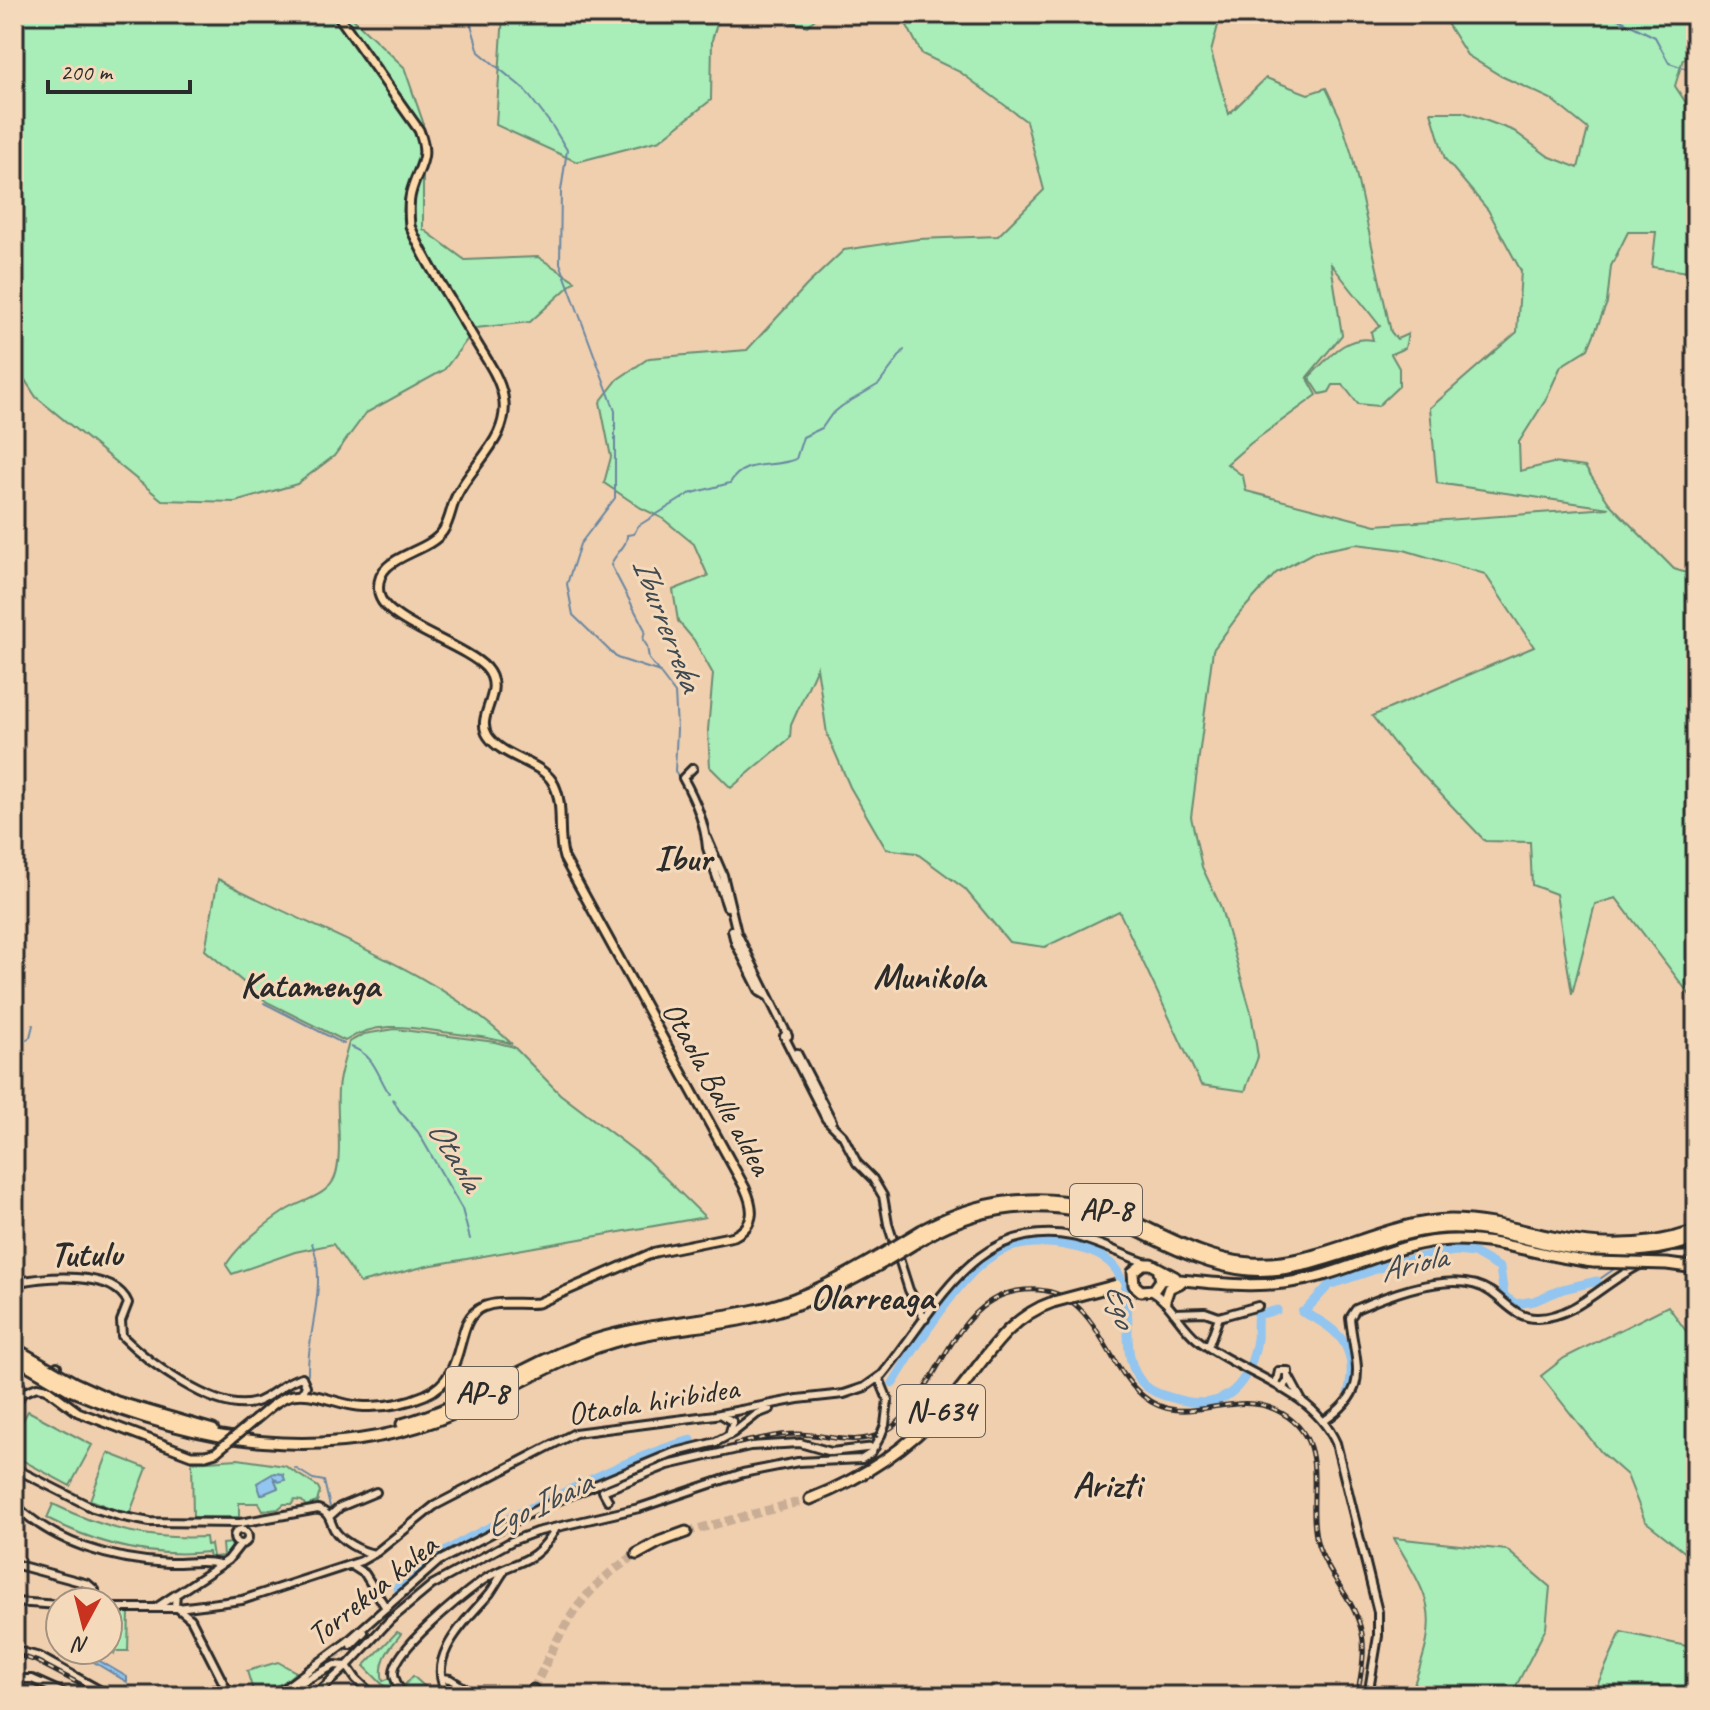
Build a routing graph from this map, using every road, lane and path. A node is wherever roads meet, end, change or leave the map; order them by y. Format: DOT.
graph roads {
  1 [pos="337,14"];
  2 [pos="693,768"];
  3 [pos="1696,1231"];
  4 [pos="1696,1239"];
  5 [pos="1696,1255"];
  6 [pos="1129,1258"];
  7 [pos="1314,1259"];
  8 [pos="1147,1263"];
  9 [pos="1158,1268"];
  10 [pos="1696,1268"];
  11 [pos="1134,1270"];
  12 [pos="1182,1280"];
  13 [pos="1161,1282"];
  14 [pos="1195,1282"];
  15 [pos="14,1283"];
  16 [pos="1123,1283"];
  17 [pos="1137,1288"];
  18 [pos="1151,1291"];
  19 [pos="1166,1301"];
  20 [pos="1258,1306"];
  21 [pos="1174,1313"];
  22 [pos="1219,1317"];
  23 [pos="925,1319"];
  24 [pos="1208,1347"];
  25 [pos="890,1350"];
  26 [pos="17,1354"];
  27 [pos="899,1354"];
  28 [pos="57,1366"];
  29 [pos="1279,1371"];
  30 [pos="881,1376"];
  31 [pos="1261,1376"];
  32 [pos="1289,1377"];
  33 [pos="1279,1387"];
  34 [pos="17,1389"];
  35 [pos="47,1389"];
  36 [pos="302,1394"];
  37 [pos="804,1399"];
  38 [pos="1302,1401"];
  39 [pos="14,1407"];
  40 [pos="721,1414"];
  41 [pos="1324,1421"];
  42 [pos="729,1435"];
  43 [pos="866,1453"];
  44 [pos="14,1468"];
  45 [pos="376,1492"];
  46 [pos="810,1499"];
  47 [pos="608,1500"];
  48 [pos="15,1505"];
  49 [pos="330,1516"];
  50 [pos="224,1524"];
  51 [pos="241,1527"];
  52 [pos="556,1528"];
  53 [pos="540,1532"];
  54 [pos="686,1532"];
  55 [pos="355,1546"];
  56 [pos="545,1547"];
  57 [pos="374,1554"];
  58 [pos="637,1554"];
  59 [pos="362,1560"];
  60 [pos="201,1563"];
  61 [pos="14,1564"];
  62 [pos="219,1564"];
  63 [pos="351,1564"];
  64 [pos="504,1571"];
  65 [pos="365,1574"];
  66 [pos="204,1575"];
  67 [pos="485,1579"];
  68 [pos="495,1583"];
  69 [pos="90,1586"];
  70 [pos="410,1588"];
  71 [pos="176,1594"];
  72 [pos="14,1601"];
  73 [pos="44,1604"];
  74 [pos="202,1606"];
  75 [pos="124,1608"];
  76 [pos="178,1608"];
  77 [pos="386,1608"];
  78 [pos="154,1609"];
  79 [pos="191,1619"];
  80 [pos="351,1645"];
  81 [pos="14,1650"];
  82 [pos="347,1666"];
  83 [pos="443,1678"];
  84 [pos="14,1679"];
  85 [pos="229,1692"];
  86 [pos="276,1694"];
  87 [pos="70,1696"];
  88 [pos="110,1696"];
  89 [pos="208,1696"];
  90 [pos="314,1696"];
  91 [pos="374,1696"];
  92 [pos="402,1696"];
  93 [pos="449,1696"];
  94 [pos="477,1696"];
  95 [pos="1368,1696"];
  1 -- 36 [label="main road, Otaola Balle aldea"];
  2 -- 23 [label="street"];
  3 -- 7 [label="highway, AP-8"];
  4 -- 7 [label="highway, AP-8"];
  5 -- 41 [label="street"];
  6 -- 8 [label="street"];
  6 -- 11 [label="street"];
  6 -- 23 [label="street"];
  7 -- 26 [label="highway, AP-8, bridge"];
  8 -- 9 [label="highway"];
  8 -- 11 [label="highway"];
  9 -- 12 [label="highway"];
  9 -- 13 [label="highway"];
  10 -- 14 [label="highway, bridge"];
  11 -- 16 [label="highway"];
  11 -- 17 [label="highway"];
  12 -- 13 [label="highway"];
  12 -- 14 [label="highway"];
  13 -- 18 [label="highway"];
  13 -- 19 [label="street"];
  14 -- 19 [label="highway"];
  15 -- 36 [label="street, Otaola Balle aldea"];
  16 -- 17 [label="highway"];
  16 -- 46 [label="highway, N-634, bridge"];
  17 -- 18 [label="highway"];
  18 -- 19 [label="street"];
  19 -- 21 [label="street"];
  20 -- 22 [label="street"];
  21 -- 22 [label="street"];
  21 -- 24 [label="street"];
  22 -- 24 [label="street"];
  23 -- 27 [label="street"];
  24 -- 31 [label="street"];
  25 -- 27 [label="street"];
  27 -- 30 [label="street"];
  28 -- 35 [label="street"];
  29 -- 31 [label="street"];
  29 -- 32 [label="street"];
  29 -- 33 [label="street"];
  30 -- 37 [label="street, Otaola hiribidea"];
  30 -- 43 [label="street, bridge"];
  31 -- 33 [label="street"];
  32 -- 33 [label="street"];
  32 -- 38 [label="street"];
  33 -- 38 [label="street"];
  34 -- 35 [label="street"];
  34 -- 39 [label="street"];
  35 -- 36 [label="main road, bridge"];
  37 -- 40 [label="street, Otaola hiribidea"];
  37 -- 42 [label="street, Torrekua kalea"];
  38 -- 41 [label="street"];
  40 -- 42 [label="street"];
  40 -- 57 [label="street, Otaola hiribidea"];
  41 -- 95 [label="street"];
  42 -- 70 [label="street, Torrekua kalea"];
  43 -- 47 [label="street"];
  43 -- 52 [label="street"];
  44 -- 50 [label="street"];
  45 -- 49 [label="street"];
  48 -- 60 [label="street"];
  49 -- 51 [label="street"];
  49 -- 55 [label="street"];
  50 -- 51 [label="street"];
  50 -- 51 [label="street"];
  51 -- 62 [label="street"];
  52 -- 53 [label="street"];
  52 -- 56 [label="street"];
  53 -- 56 [label="street"];
  53 -- 82 [label="street"];
  54 -- 58 [label="highway"];
  55 -- 57 [label="street"];
  55 -- 59 [label="street"];
  55 -- 63 [label="street"];
  56 -- 64 [label="street"];
  57 -- 59 [label="street, Otaola hiribidea"];
  59 -- 63 [label="street, Otaola hiribidea"];
  59 -- 65 [label="street"];
  60 -- 62 [label="street"];
  60 -- 66 [label="street"];
  61 -- 69 [label="street"];
  62 -- 66 [label="street"];
  63 -- 65 [label="street"];
  63 -- 74 [label="street, Otaola hiribidea"];
  64 -- 67 [label="street"];
  64 -- 68 [label="street"];
  65 -- 77 [label="street"];
  66 -- 71 [label="street"];
  67 -- 68 [label="street"];
  67 -- 92 [label="street"];
  68 -- 83 [label="street"];
  70 -- 77 [label="street, Torrekua kalea"];
  70 -- 80 [label="street"];
  71 -- 76 [label="street"];
  71 -- 78 [label="street"];
  72 -- 73 [label="street"];
  74 -- 76 [label="street, Otaola hiribidea"];
  74 -- 79 [label="street"];
  75 -- 78 [label="street, Otaola hiribidea"];
  76 -- 78 [label="street, Otaola hiribidea"];
  76 -- 79 [label="street"];
  77 -- 86 [label="street, Torrekua kalea"];
  79 -- 85 [label="street"];
  81 -- 88 [label="street"];
  82 -- 86 [label="street"];
  82 -- 90 [label="street"];
  82 -- 91 [label="street"];
  83 -- 93 [label="street"];
  83 -- 94 [label="street"];
  84 -- 87 [label="street"];
  85 -- 89 [label="street"];
}
